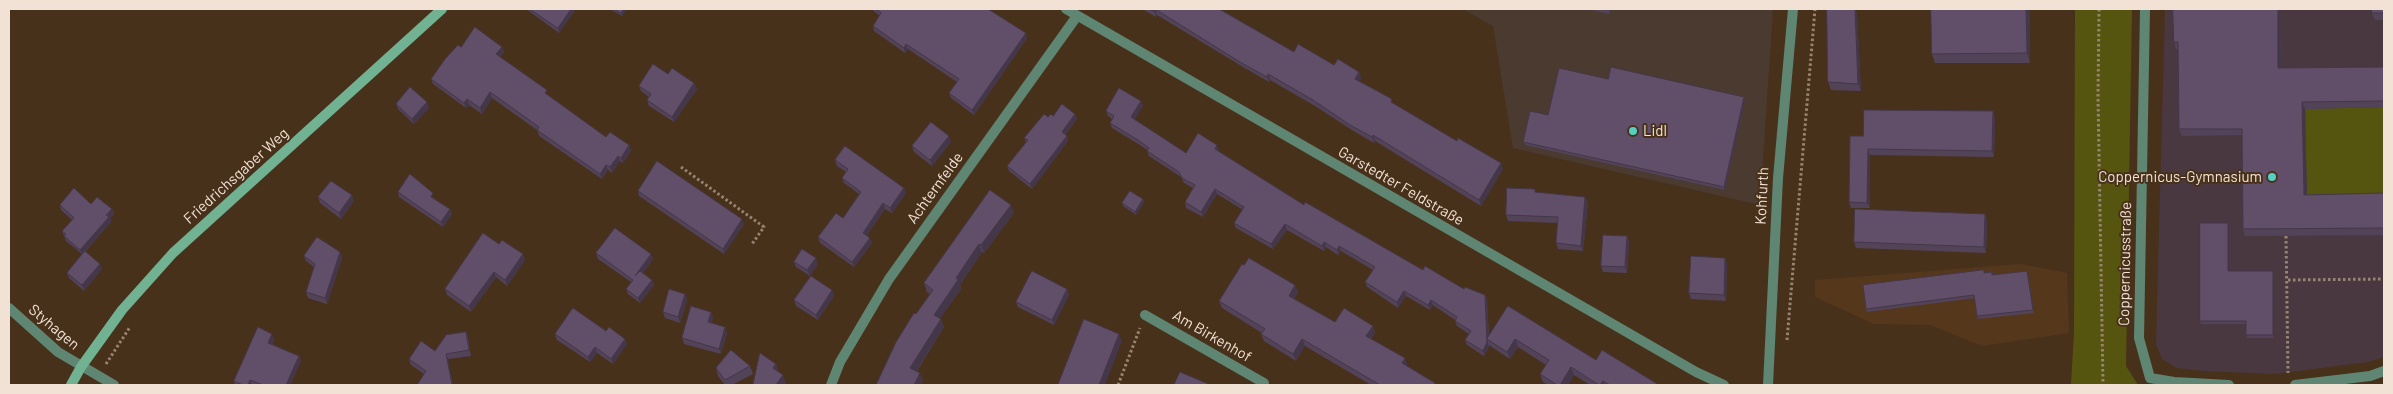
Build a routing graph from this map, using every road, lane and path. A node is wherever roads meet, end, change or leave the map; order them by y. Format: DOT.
graph roads {
  1 [pos="442,9"];
  2 [pos="1066,9"];
  3 [pos="1793,9"];
  4 [pos="1815,9"];
  5 [pos="2100,9"];
  6 [pos="2145,9"];
  7 [pos="1076,16"];
  8 [pos="681,166"];
  9 [pos="2286,236"];
  10 [pos="752,244"];
  11 [pos="2384,279"];
  12 [pos="2288,280"];
  13 [pos="9,308"];
  14 [pos="1145,315"];
  15 [pos="1786,347"];
  16 [pos="81,367"];
  17 [pos="2384,371"];
  18 [pos="2288,376"];
  19 [pos="1265,384"];
  20 [pos="71,385"];
  21 [pos="114,385"];
  22 [pos="831,385"];
  23 [pos="1118,385"];
  24 [pos="1724,385"];
  25 [pos="1768,385"];
  26 [pos="2103,385"];
  27 [pos="2229,385"];
  28 [pos="2295,385"];
  1 -- 16 [label="main road, Friedrichsgaber Weg"];
  2 -- 7 [label="street, Garstedter Feldstraße"];
  3 -- 25 [label="street, Kohfurth"];
  4 -- 15 [label="path"];
  5 -- 26 [label="path"];
  6 -- 27 [label="street, Coppernicusstraße"];
  7 -- 22 [label="street, Achternfelde"];
  7 -- 24 [label="street, Garstedter Feldstraße"];
  8 -- 10 [label="path"];
  9 -- 12 [label="path"];
  11 -- 12 [label="path"];
  12 -- 18 [label="path"];
  13 -- 16 [label="street, Styhagen"];
  14 -- 19 [label="street, Am Birkenhof"];
  14 -- 23 [label="path"];
  16 -- 20 [label="main road, Friedrichsgaber Weg"];
  16 -- 21 [label="street, Styhagen"];
  17 -- 28 [label="street"];
}
